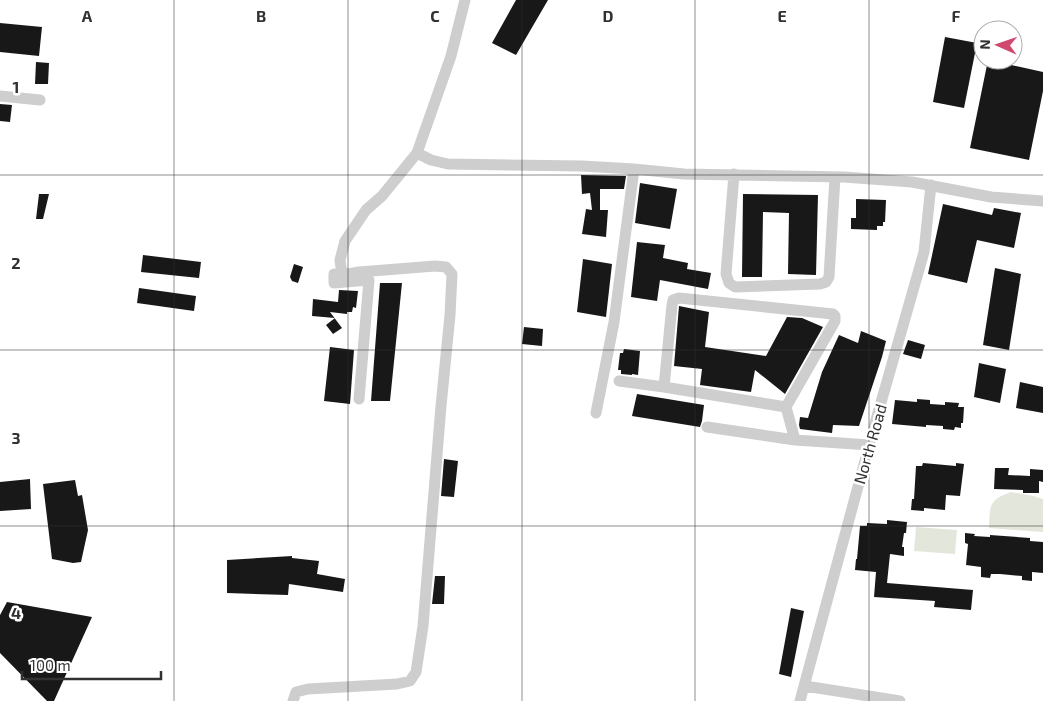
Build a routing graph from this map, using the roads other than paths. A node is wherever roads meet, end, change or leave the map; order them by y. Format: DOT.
graph roads {
  1 [pos="465,0"];
  2 [pos="0,96"];
  3 [pos="40,100"];
  4 [pos="417,153"];
  5 [pos="634,169"];
  6 [pos="734,174"];
  7 [pos="836,177"];
  8 [pos="931,185"];
  9 [pos="1043,201"];
  10 [pos="334,274"];
  11 [pos="619,381"];
  12 [pos="664,387"];
  13 [pos="359,398"];
  14 [pos="786,407"];
  15 [pos="596,413"];
  16 [pos="707,427"];
  17 [pos="795,440"];
  18 [pos="870,445"];
  19 [pos="805,686"];
  20 [pos="293,701"];
  21 [pos="800,701"];
  22 [pos="900,701"];
  1 -- 4 [label="street"];
  2 -- 3 [label="street"];
  4 -- 5 [label="street"];
  4 -- 20 [label="street"];
  5 -- 6 [label="street"];
  5 -- 15 [label="street"];
  6 -- 7 [label="street"];
  6 -- 7 [label="street"];
  7 -- 8 [label="street"];
  8 -- 9 [label="street"];
  8 -- 18 [label="street, North Road"];
  10 -- 13 [label="street"];
  11 -- 12 [label="street"];
  12 -- 14 [label="street"];
  12 -- 14 [label="street"];
  14 -- 17 [label="street"];
  16 -- 17 [label="street"];
  17 -- 18 [label="street"];
  18 -- 19 [label="street, North Road"];
  19 -- 21 [label="street, North Road"];
  19 -- 22 [label="street"];
}
